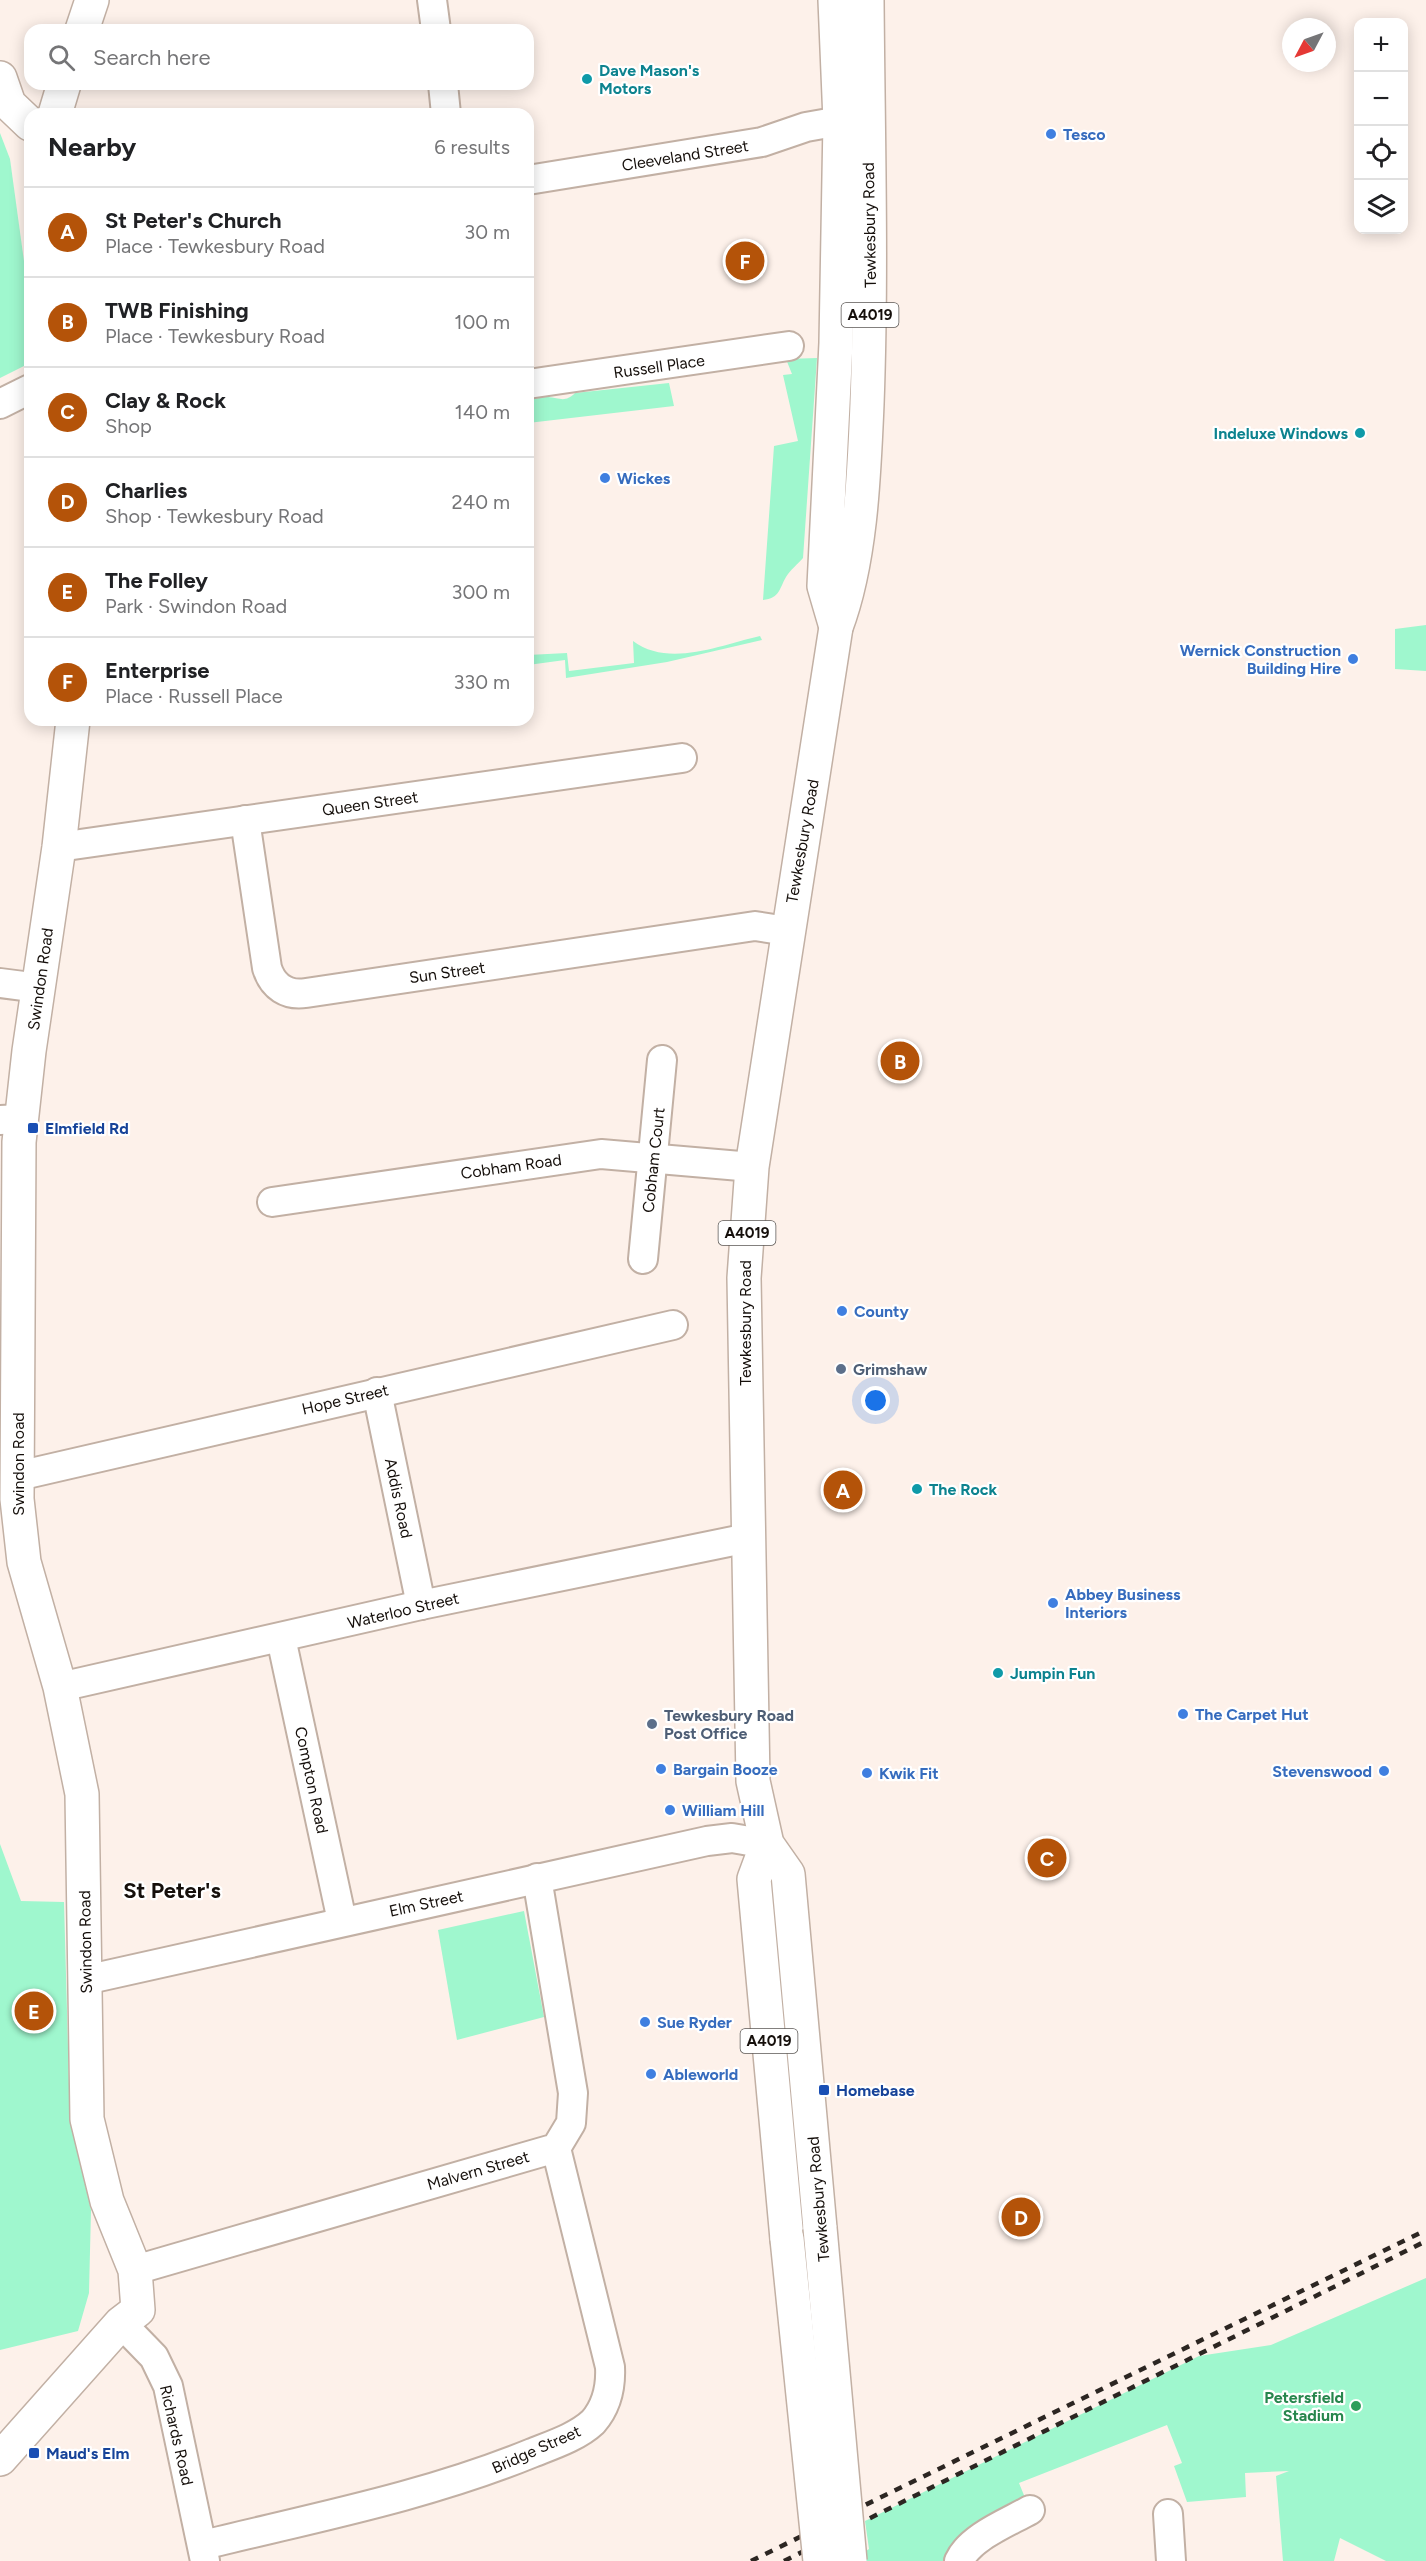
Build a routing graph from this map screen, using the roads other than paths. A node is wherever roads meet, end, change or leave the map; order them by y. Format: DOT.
graph roads {
  1 [pos="92,0"];
  2 [pos="432,0"];
  3 [pos="836,0"];
  4 [pos="867,0"];
  5 [pos="84,24"];
  6 [pos="435,24"];
  7 [pos="0,78"];
  8 [pos="62,90"];
  9 [pos="443,90"];
  10 [pos="57,108"];
  11 [pos="445,108"];
  12 [pos="24,118"];
  13 [pos="840,121"];
  14 [pos="534,179"];
  15 [pos="789,346"];
  16 [pos="534,383"];
  17 [pos="24,392"];
  18 [pos="0,404"];
  19 [pos="836,627"];
  20 [pos="72,726"];
  21 [pos="682,758"];
  22 [pos="245,820"];
  23 [pos="59,847"];
  24 [pos="787,931"];
  25 [pos="0,983"];
  26 [pos="39,987"];
  27 [pos="662,1060"];
  28 [pos="11,1120"];
  29 [pos="653,1160"];
  30 [pos="752,1167"];
  31 [pos="272,1202"];
  32 [pos="8,1234"];
  33 [pos="643,1259"];
  34 [pos="673,1325"];
  35 [pos="377,1392"];
  36 [pos="18,1476"];
  37 [pos="747,1538"];
  38 [pos="422,1605"];
  39 [pos="281,1638"];
  40 [pos="60,1686"];
  41 [pos="767,1844"];
  42 [pos="537,1878"];
  43 [pos="342,1921"];
  44 [pos="85,1980"];
  45 [pos="556,2148"];
  46 [pos="107,2201"];
  47 [pos="135,2270"];
  48 [pos="121,2323"];
  49 [pos="0,2459"];
  50 [pos="1030,2510"];
  51 [pos="1168,2514"];
  52 [pos="204,2553"];
  53 [pos="820,2561"];
  54 [pos="850,2561"];
  55 [pos="958,2561"];
  56 [pos="1171,2561"];
  1 -- 5 [label="main road"];
  2 -- 6 [label="street"];
  3 -- 13 [label="main road, Tewkesbury Road / A4019"];
  4 -- 19 [label="main road, Tewkesbury Road / A4019"];
  7 -- 12 [label="main road"];
  8 -- 10 [label="main road"];
  9 -- 11 [label="street"];
  13 -- 14 [label="street, Cleeveland Street"];
  13 -- 19 [label="main road, Tewkesbury Road / A4019"];
  15 -- 16 [label="street, Russell Place"];
  17 -- 18 [label="street"];
  19 -- 24 [label="main road, Tewkesbury Road / A4019"];
  20 -- 23 [label="main road, Swindon Road"];
  21 -- 22 [label="street, Queen Street"];
  22 -- 23 [label="street, Queen Street"];
  22 -- 24 [label="street, Sun Street"];
  23 -- 26 [label="main road, Swindon Road"];
  24 -- 30 [label="main road, Tewkesbury Road / A4019"];
  25 -- 26 [label="street"];
  26 -- 28 [label="main road, Swindon Road"];
  27 -- 29 [label="street, Cobham Court"];
  28 -- 32 [label="main road, Swindon Road"];
  29 -- 30 [label="street, Cobham Road"];
  29 -- 31 [label="street, Cobham Road"];
  29 -- 33 [label="street, Cobham Court"];
  30 -- 37 [label="main road, Tewkesbury Road / A4019"];
  32 -- 36 [label="main road, Swindon Road"];
  34 -- 35 [label="street, Hope Street"];
  35 -- 36 [label="street, Hope Street"];
  35 -- 38 [label="street, Addis Road"];
  36 -- 40 [label="main road, Swindon Road"];
  37 -- 38 [label="street, Waterloo Street"];
  37 -- 41 [label="main road, Tewkesbury Road / A4019"];
  38 -- 39 [label="street, Waterloo Street"];
  39 -- 40 [label="street, Waterloo Street"];
  39 -- 43 [label="street, Compton Road"];
  40 -- 44 [label="main road, Swindon Road"];
  41 -- 42 [label="street, Elm Street"];
  41 -- 53 [label="main road, Tewkesbury Road / A4019, bridge"];
  41 -- 54 [label="main road, Tewkesbury Road / A4019, bridge"];
  42 -- 43 [label="street, Elm Street"];
  42 -- 45 [label="street"];
  43 -- 44 [label="street, Elm Street"];
  44 -- 46 [label="main road, Swindon Road"];
  45 -- 47 [label="street, Malvern Street"];
  45 -- 52 [label="street, Bridge Street"];
  46 -- 47 [label="main road, Swindon Road"];
  46 -- 48 [label="main road, Swindon Road"];
  47 -- 48 [label="main road, Swindon Road"];
  48 -- 49 [label="main road, Swindon Road"];
  48 -- 52 [label="street, Richards Road"];
  50 -- 55 [label="street"];
  51 -- 56 [label="street"];
}
